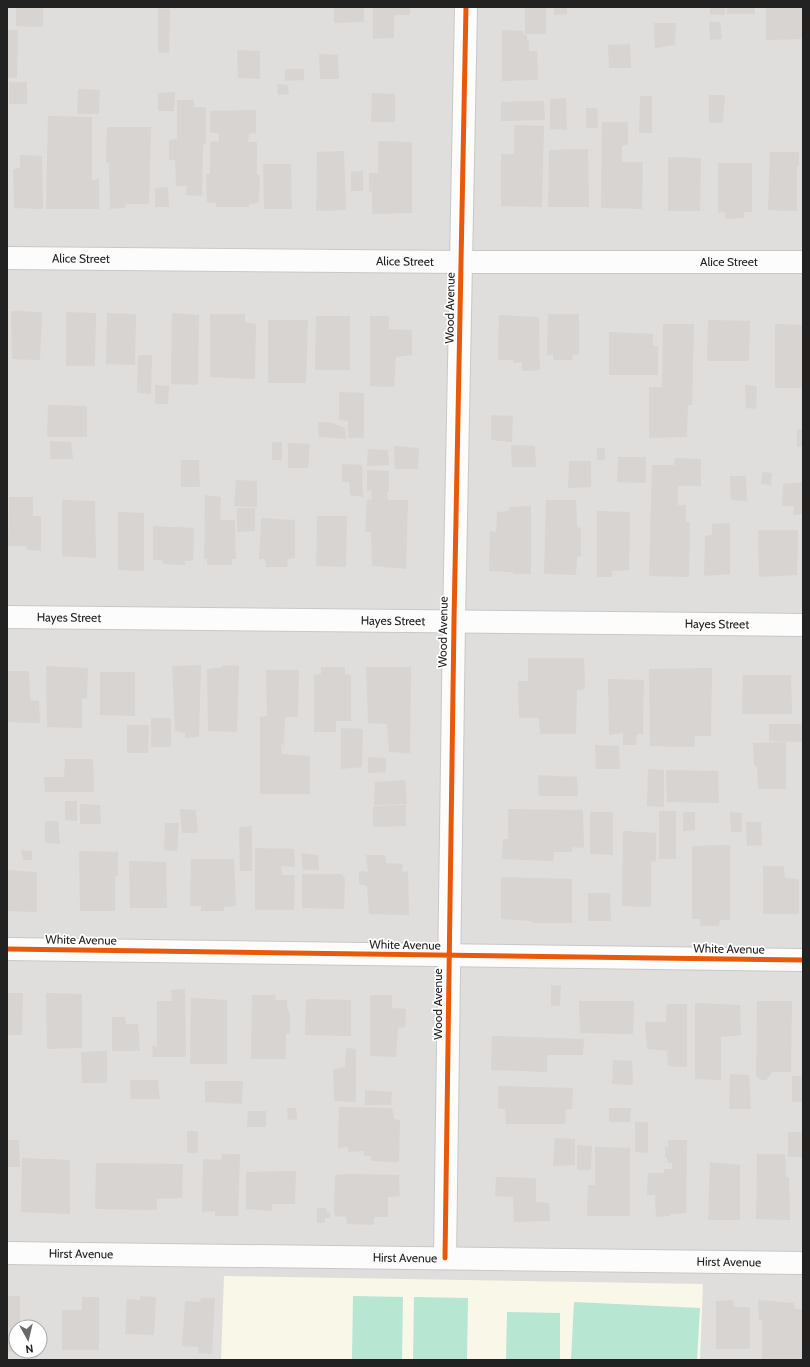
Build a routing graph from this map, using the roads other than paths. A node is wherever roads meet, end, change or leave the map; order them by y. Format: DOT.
graph roads {
  1 [pos="466,7"];
  2 [pos="7,258"];
  3 [pos="461,262"];
  4 [pos="803,262"];
  5 [pos="7,617"];
  6 [pos="454,621"];
  7 [pos="803,625"];
  8 [pos="7,949"];
  9 [pos="448,956"];
  10 [pos="803,960"];
  11 [pos="7,1253"];
  12 [pos="445,1258"];
  13 [pos="803,1263"];
  1 -- 3 [label="street, Wood Avenue"];
  2 -- 3 [label="street, Alice Street"];
  3 -- 4 [label="street, Alice Street"];
  3 -- 6 [label="street, Wood Avenue"];
  5 -- 6 [label="street, Hayes Street"];
  6 -- 7 [label="street, Hayes Street"];
  6 -- 9 [label="street, Wood Avenue"];
  8 -- 9 [label="street, White Avenue"];
  9 -- 10 [label="street, White Avenue"];
  9 -- 12 [label="street, Wood Avenue"];
  11 -- 12 [label="street, Hirst Avenue"];
  12 -- 13 [label="street, Hirst Avenue"];
}
